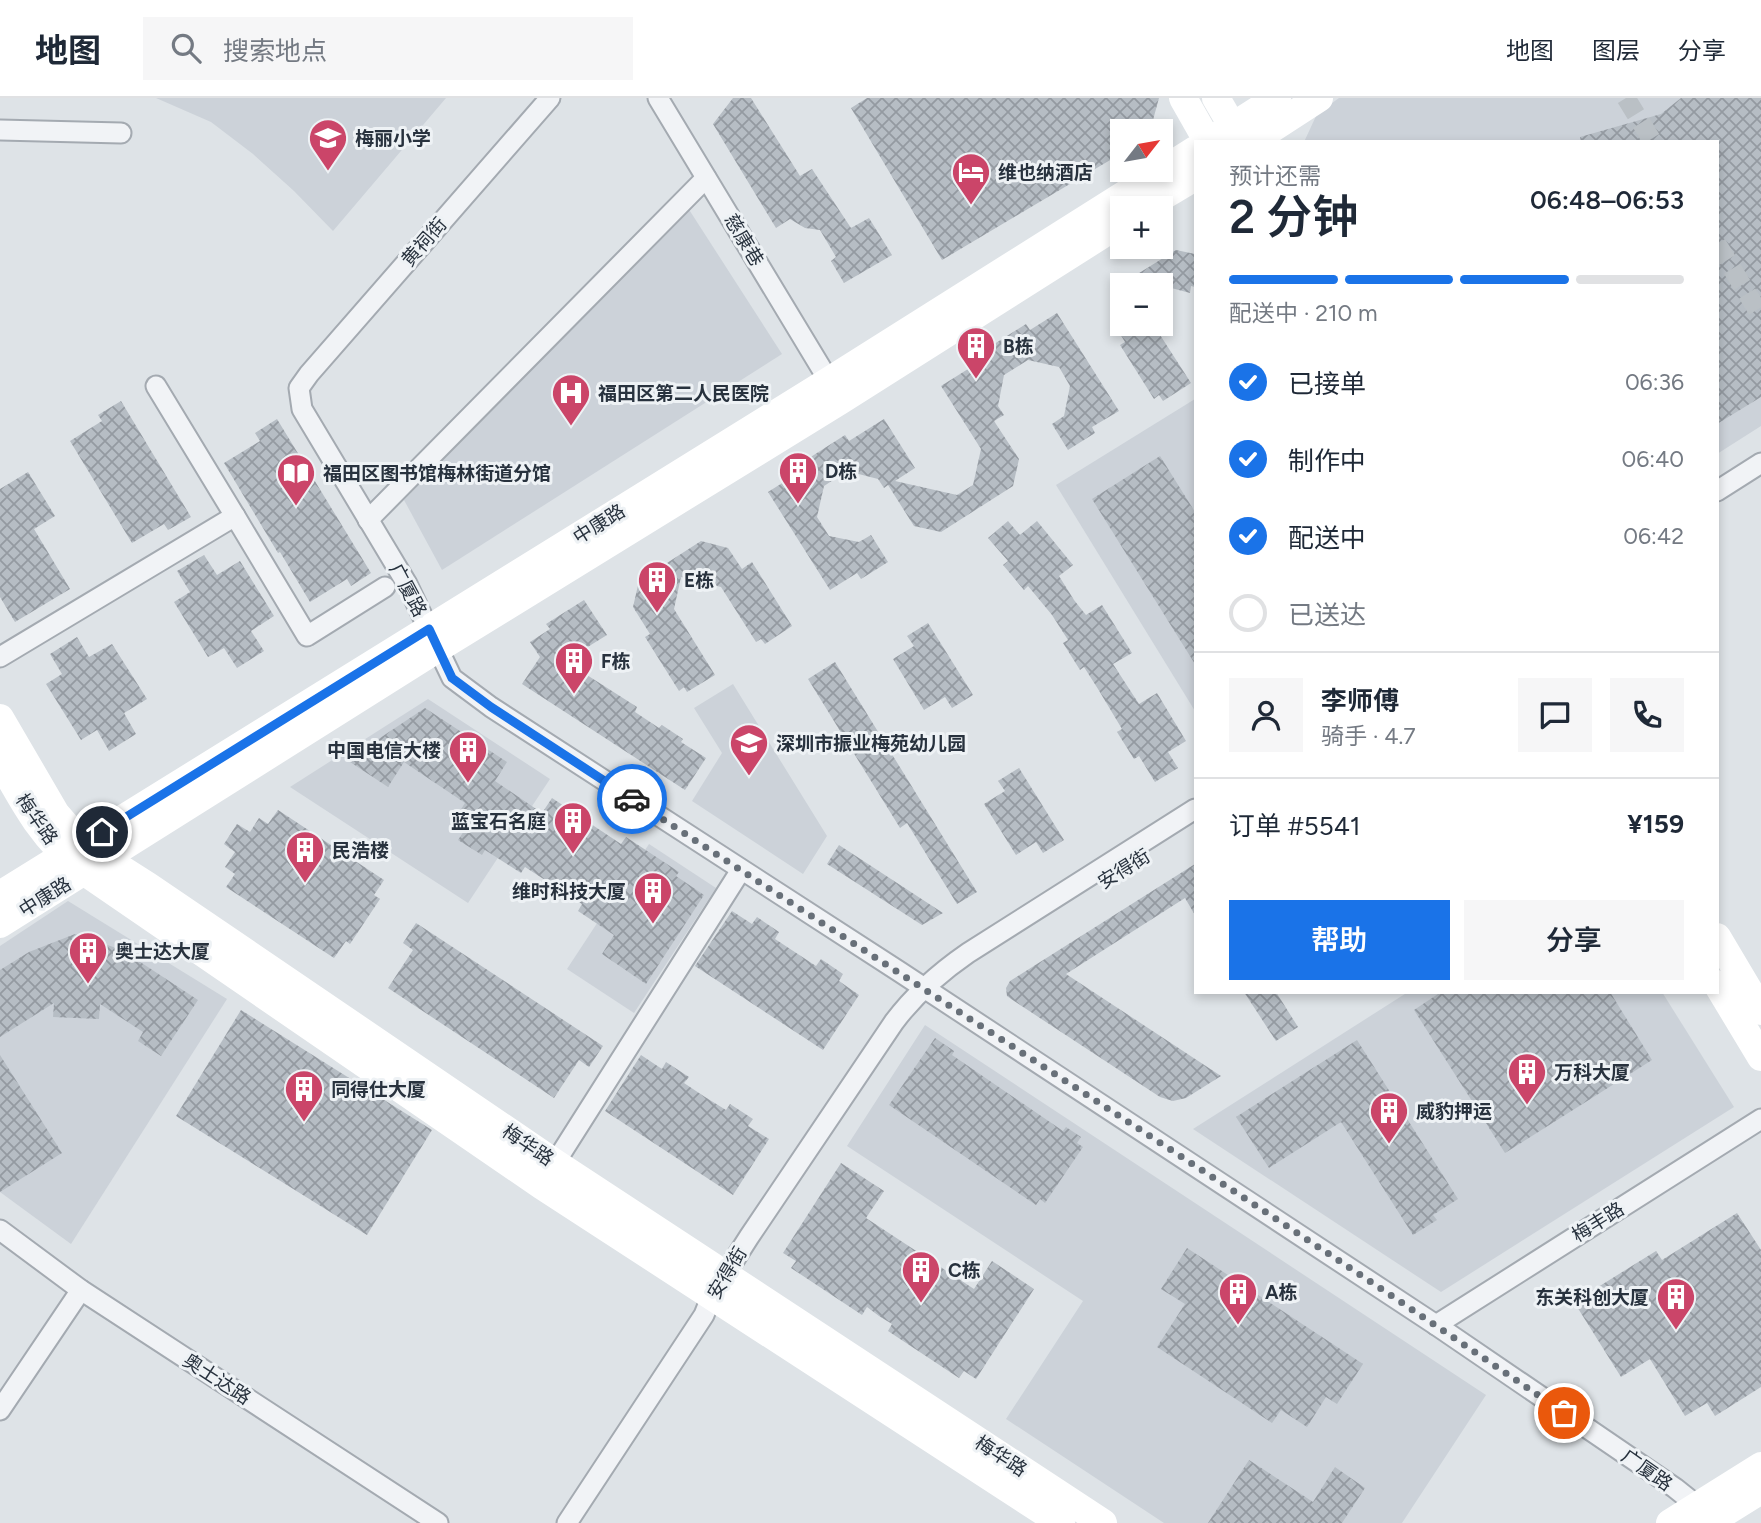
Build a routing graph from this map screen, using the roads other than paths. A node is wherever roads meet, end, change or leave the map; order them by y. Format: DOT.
graph roads {
  1 [pos="550,98"];
  2 [pos="659,98"];
  3 [pos="1170,98"];
  4 [pos="1183,98"];
  5 [pos="1216,98"];
  6 [pos="1277,98"];
  7 [pos="1321,98"];
  8 [pos="0,130"];
  9 [pos="121,132"];
  10 [pos="1241,137"];
  11 [pos="1207,140"];
  12 [pos="1221,140"];
  13 [pos="1273,140"];
  14 [pos="1194,151"];
  15 [pos="1173,152"];
  16 [pos="706,177"];
  17 [pos="1194,177"];
  18 [pos="1143,196"];
  19 [pos="1148,196"];
  20 [pos="1194,196"];
  21 [pos="1173,207"];
  22 [pos="1110,216"];
  23 [pos="1110,230"];
  24 [pos="829,381"];
  25 [pos="156,386"];
  26 [pos="299,388"];
  27 [pos="1761,463"];
  28 [pos="1719,490"];
  29 [pos="235,516"];
  30 [pos="368,520"];
  31 [pos="385,587"];
  32 [pos="433,639"];
  33 [pos="0,657"];
  34 [pos="0,718"];
  35 [pos="0,760"];
  36 [pos="1194,810"];
  37 [pos="1194,826"];
  38 [pos="84,858"];
  39 [pos="741,870"];
  40 [pos="0,895"];
  41 [pos="0,924"];
  42 [pos="1719,940"];
  43 [pos="1719,987"];
  44 [pos="929,991"];
  45 [pos="1761,1011"];
  46 [pos="1761,1057"];
  47 [pos="1761,1119"];
  48 [pos="548,1174"];
  49 [pos="0,1230"];
  50 [pos="81,1290"];
  51 [pos="720,1294"];
  52 [pos="1436,1325"];
  53 [pos="0,1410"];
  54 [pos="1761,1466"];
  55 [pos="1761,1490"];
  56 [pos="1706,1516"];
  57 [pos="438,1523"];
  58 [pos="567,1523"];
  59 [pos="1061,1523"];
  60 [pos="1104,1523"];
  61 [pos="1670,1523"];
  1 -- 26 [label="street, 黄祠街"];
  2 -- 16 [label="street, 慈康巷"];
  3 -- 15 [label="main road"];
  4 -- 11 [label="main road"];
  5 -- 10 [label="main road"];
  6 -- 10 [label="main road"];
  7 -- 10 [label="main road"];
  7 -- 13 [label="main road"];
  8 -- 9 [label="street"];
  10 -- 12 [label="main road"];
  14 -- 18 [label="main road, 中康路"];
  16 -- 24 [label="street, 慈康巷"];
  16 -- 30 [label="street"];
  17 -- 19 [label="main road, 中康路"];
  20 -- 21 [label="main road"];
  22 -- 24 [label="main road, 中康路"];
  23 -- 32 [label="main road, 中康路"];
  24 -- 32 [label="main road, 中康路"];
  25 -- 29 [label="street"];
  26 -- 30 [label="street, 广厦路"];
  27 -- 28 [label="street"];
  29 -- 31 [label="street"];
  29 -- 33 [label="street"];
  30 -- 32 [label="street, 广厦路"];
  32 -- 38 [label="main road, 中康路"];
  32 -- 39 [label="street, 广厦路"];
  34 -- 38 [label="main road, 梅华路"];
  35 -- 38 [label="main road, 梅华路"];
  36 -- 44 [label="street, 安得街"];
  37 -- 44 [label="street, 安得街"];
  38 -- 40 [label="main road, 中康路"];
  38 -- 41 [label="main road, 中康路"];
  38 -- 48 [label="main road, 梅华路"];
  39 -- 44 [label="street, 广厦路"];
  39 -- 48 [label="street"];
  42 -- 45 [label="main road"];
  43 -- 46 [label="main road"];
  44 -- 51 [label="street, 安得街"];
  44 -- 52 [label="street, 广厦路"];
  47 -- 52 [label="street, 梅丰路"];
  48 -- 51 [label="main road, 梅华路"];
  49 -- 50 [label="street, 奥士达路"];
  50 -- 53 [label="street"];
  50 -- 57 [label="street, 奥士达路"];
  51 -- 58 [label="street, 安得街"];
  51 -- 59 [label="main road, 梅华路"];
  51 -- 60 [label="main road, 梅华路"];
  52 -- 56 [label="street, 广厦路"];
  54 -- 56 [label="main road"];
  55 -- 56 [label="main road"];
  56 -- 61 [label="main road"];
}
